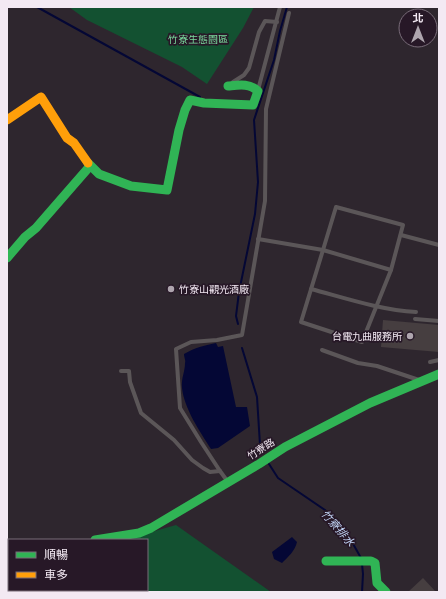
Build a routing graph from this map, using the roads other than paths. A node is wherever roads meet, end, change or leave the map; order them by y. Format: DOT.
graph roads {
  1 [pos="280,7"];
  2 [pos="289,13"];
  3 [pos="277,22"];
  4 [pos="228,86"];
  5 [pos="258,91"];
  6 [pos="7,120"];
  7 [pos="90,166"];
  8 [pos="401,235"];
  9 [pos="258,239"];
  10 [pos="439,245"];
  11 [pos="323,250"];
  12 [pos="7,258"];
  13 [pos="391,270"];
  14 [pos="311,289"];
  15 [pos="376,306"];
  16 [pos="416,312"];
  17 [pos="416,319"];
  18 [pos="439,321"];
  19 [pos="322,350"];
  20 [pos="439,360"];
  21 [pos="430,362"];
  22 [pos="121,371"];
  23 [pos="439,374"];
  24 [pos="421,381"];
  25 [pos="220,471"];
  26 [pos="228,482"];
  27 [pos="101,539"];
  28 [pos="326,561"];
  29 [pos="386,592"];
  1 -- 3 [label="lane"];
  2 -- 9 [label="lane"];
  3 -- 4 [label="lane"];
  3 -- 5 [label="lane"];
  4 -- 5 [label="street"];
  5 -- 7 [label="street"];
  6 -- 7 [label="street"];
  7 -- 12 [label="street"];
  8 -- 10 [label="lane"];
  8 -- 11 [label="lane"];
  8 -- 13 [label="lane"];
  9 -- 11 [label="lane"];
  9 -- 25 [label="lane"];
  11 -- 13 [label="lane"];
  11 -- 14 [label="lane"];
  13 -- 15 [label="lane"];
  14 -- 15 [label="lane"];
  14 -- 15 [label="lane"];
  15 -- 16 [label="lane"];
  17 -- 18 [label="lane"];
  19 -- 24 [label="lane"];
  20 -- 21 [label="lane"];
  22 -- 25 [label="lane"];
  23 -- 24 [label="street, 竹寮路"];
  24 -- 26 [label="street, 竹寮路"];
  25 -- 26 [label="lane"];
  26 -- 27 [label="street, 竹寮路"];
  28 -- 29 [label="street"];
}
